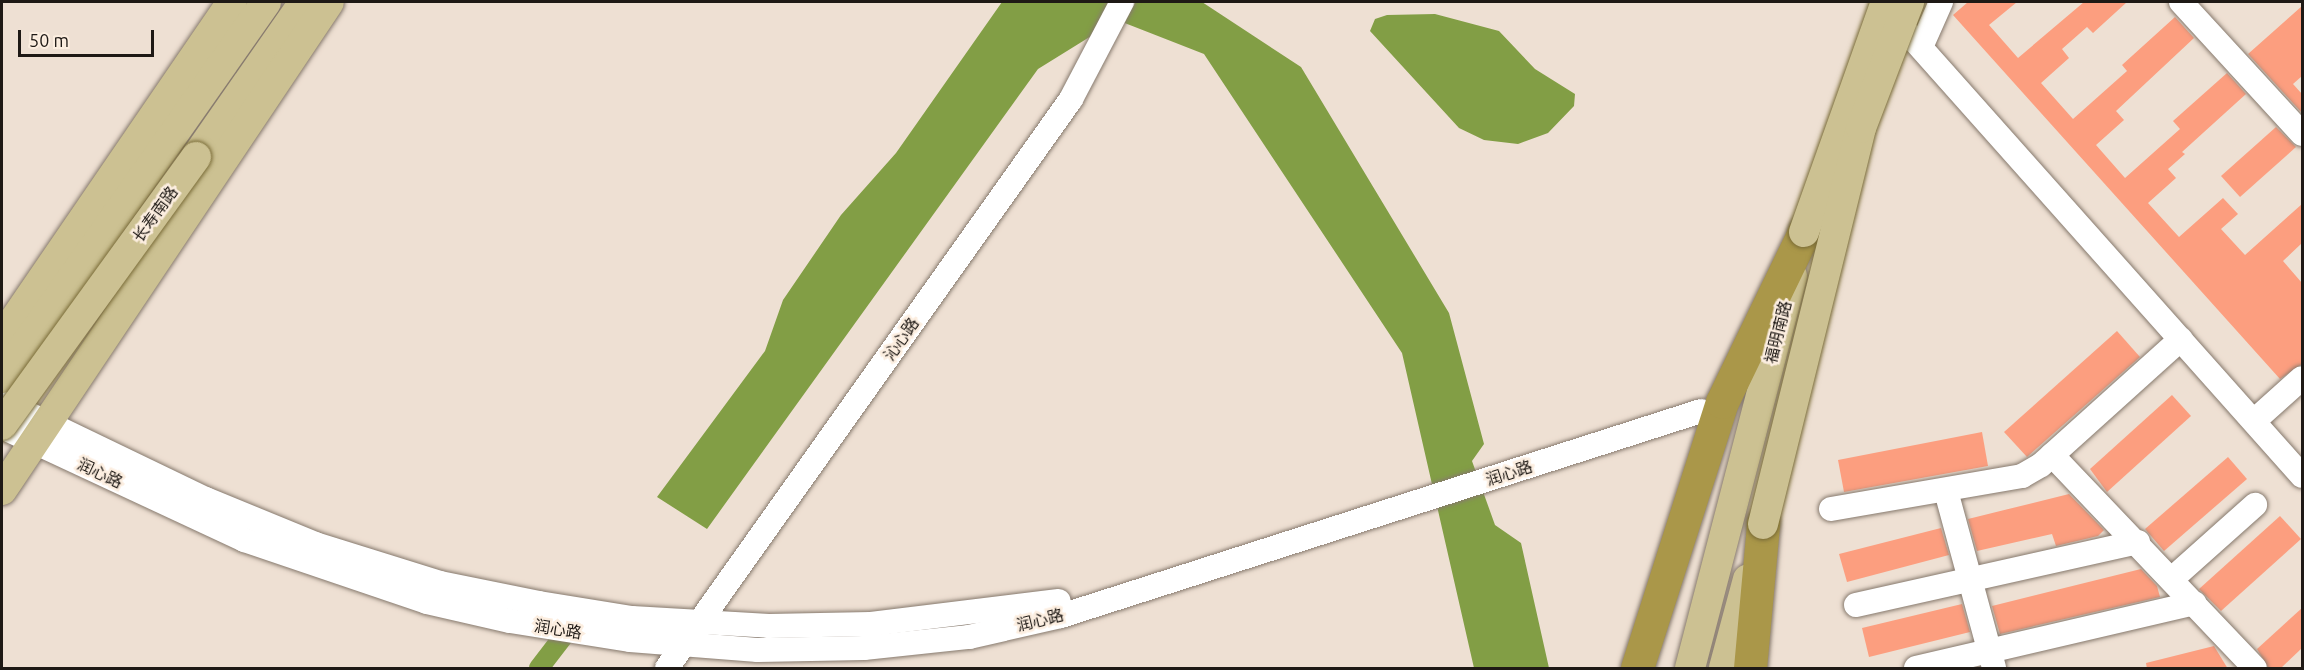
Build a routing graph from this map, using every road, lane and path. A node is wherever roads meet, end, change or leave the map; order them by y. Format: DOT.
graph roads {
  1 [pos="232,2"];
  2 [pos="266,2"];
  3 [pos="304,2"];
  4 [pos="329,2"];
  5 [pos="1122,2"];
  6 [pos="1880,2"];
  7 [pos="1886,2"];
  8 [pos="1909,2"];
  9 [pos="1941,2"];
  10 [pos="2181,2"];
  11 [pos="1921,47"];
  12 [pos="2302,134"];
  13 [pos="1804,232"];
  14 [pos="2,338"];
  15 [pos="2181,339"];
  16 [pos="2,378"];
  17 [pos="2302,378"];
  18 [pos="2,401"];
  19 [pos="1701,411"];
  20 [pos="2254,422"];
  21 [pos="2,426"];
  22 [pos="35,442"];
  23 [pos="2052,455"];
  24 [pos="2302,476"];
  25 [pos="2,490"];
  26 [pos="1946,491"];
  27 [pos="2255,505"];
  28 [pos="1831,509"];
  29 [pos="1763,525"];
  30 [pos="2138,542"];
  31 [pos="2173,578"];
  32 [pos="1970,579"];
  33 [pos="1144,588"];
  34 [pos="2195,603"];
  35 [pos="1856,605"];
  36 [pos="700,623"];
  37 [pos="684,645"];
  38 [pos="1992,661"];
  39 [pos="667,669"];
  40 [pos="1637,669"];
  41 [pos="1690,669"];
  42 [pos="1724,669"];
  43 [pos="1750,669"];
  44 [pos="1916,669"];
  45 [pos="2254,669"];
  1 -- 14 [label="main road"];
  2 -- 16 [label="main road, 长寿南路"];
  3 -- 21 [label="main road, 长寿南路, bridge"];
  4 -- 22 [label="main road"];
  5 -- 36 [label="street, 沁心路"];
  6 -- 11 [label="street"];
  7 -- 13 [label="main road, 福明南路, bridge"];
  8 -- 29 [label="main road, 福明南路, bridge"];
  9 -- 11 [label="street"];
  10 -- 12 [label="street"];
  11 -- 15 [label="street"];
  13 -- 40 [label="highway"];
  13 -- 41 [label="main road, 福明南路"];
  15 -- 20 [label="street"];
  15 -- 23 [label="street"];
  17 -- 20 [label="street"];
  18 -- 36 [label="street, 润心路"];
  19 -- 33 [label="street, 润心路"];
  20 -- 24 [label="street"];
  21 -- 22 [label="street, 润心路"];
  22 -- 25 [label="main road"];
  22 -- 37 [label="street, 润心路"];
  23 -- 26 [label="street"];
  23 -- 30 [label="street"];
  26 -- 28 [label="street"];
  26 -- 32 [label="street"];
  27 -- 31 [label="street"];
  29 -- 42 [label="main road, 福明南路"];
  29 -- 43 [label="highway"];
  30 -- 31 [label="street"];
  30 -- 32 [label="street"];
  31 -- 34 [label="street"];
  32 -- 35 [label="street"];
  32 -- 38 [label="street"];
  33 -- 36 [label="street, 润心路"];
  33 -- 37 [label="street, 润心路"];
  34 -- 38 [label="street"];
  34 -- 45 [label="street"];
  36 -- 37 [label="street, 沁心路"];
  37 -- 39 [label="street, 沁心路"];
  38 -- 44 [label="street"];
}
